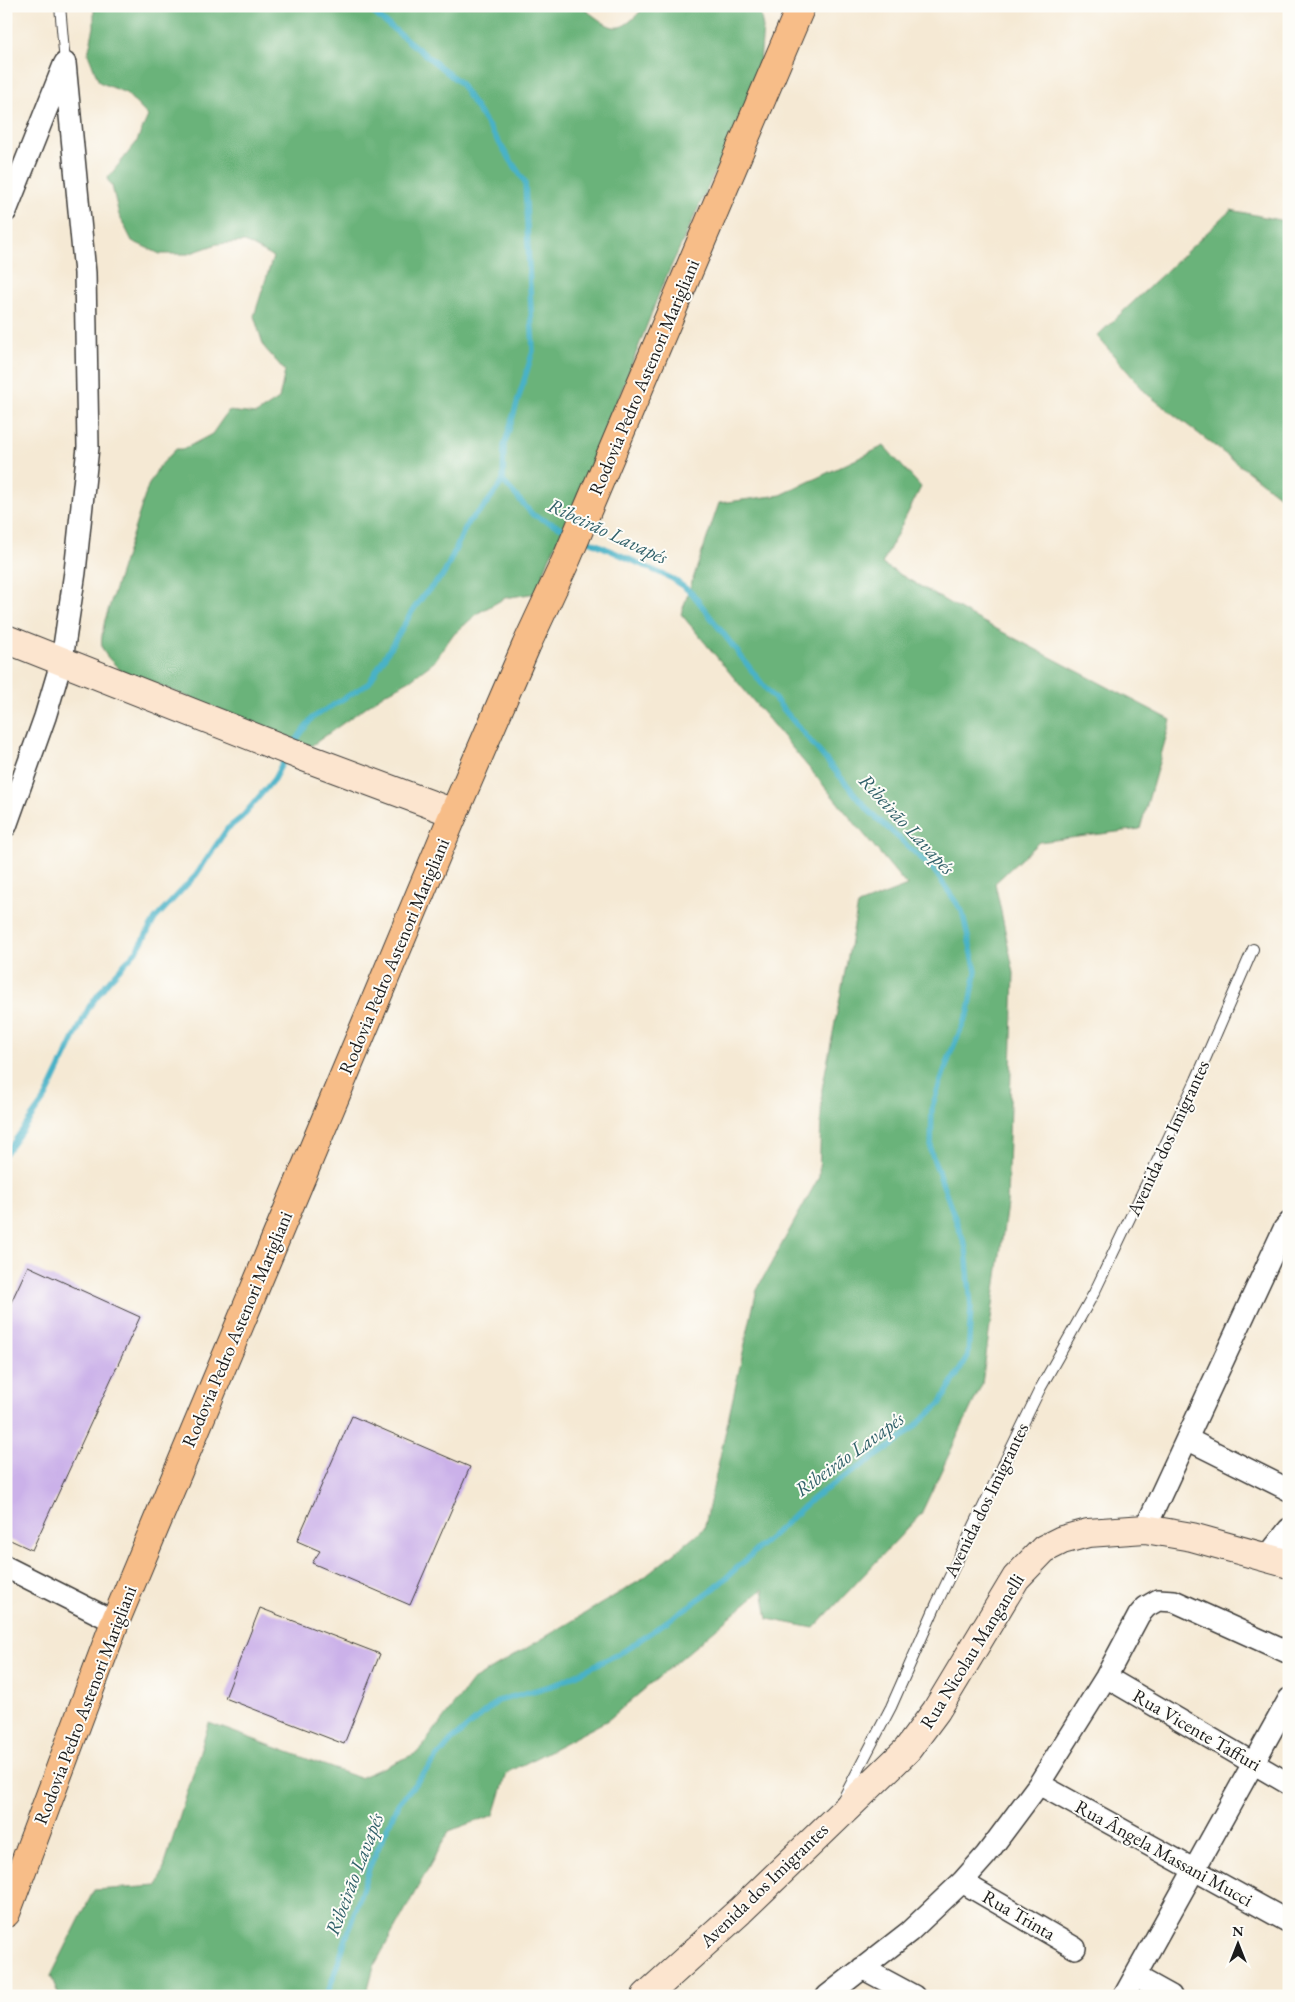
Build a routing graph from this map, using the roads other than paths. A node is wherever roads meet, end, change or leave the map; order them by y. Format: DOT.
graph roads {
  1 [pos="60,6"];
  2 [pos="801,6"];
  3 [pos="65,63"];
  4 [pos="6,211"];
  5 [pos="6,639"];
  6 [pos="62,660"];
  7 [pos="454,813"];
  8 [pos="6,826"];
  9 [pos="1253,949"];
  10 [pos="1289,1223"];
  11 [pos="1187,1439"];
  12 [pos="1289,1490"];
  13 [pos="1145,1529"];
  14 [pos="1289,1529"];
  15 [pos="1278,1561"];
  16 [pos="6,1567"];
  17 [pos="115,1622"];
  18 [pos="1289,1653"];
  19 [pos="1106,1677"];
  20 [pos="1289,1699"];
  21 [pos="1253,1764"];
  22 [pos="1039,1784"];
  23 [pos="1289,1784"];
  24 [pos="828,1826"];
  25 [pos="1195,1871"];
  26 [pos="962,1882"];
  27 [pos="6,1913"];
  28 [pos="1289,1922"];
  29 [pos="1075,1948"];
  30 [pos="862,1968"];
  31 [pos="1135,1976"];
  32 [pos="646,1996"];
  33 [pos="827,1996"];
  34 [pos="914,1996"];
  35 [pos="1124,1996"];
  36 [pos="1170,1996"];
  1 -- 3 [label="lane"];
  2 -- 7 [label="main road, Rodovia Pedro Astenori Marigliani"];
  3 -- 4 [label="street"];
  3 -- 6 [label="street"];
  5 -- 6 [label="street"];
  6 -- 7 [label="street"];
  6 -- 8 [label="street"];
  7 -- 17 [label="main road, Rodovia Pedro Astenori Marigliani"];
  9 -- 24 [label="lane, Avenida dos Imigrantes"];
  10 -- 11 [label="street"];
  11 -- 12 [label="street"];
  11 -- 13 [label="street"];
  13 -- 15 [label="street, Rua Nicolau Manganelli"];
  13 -- 24 [label="street, Rua Nicolau Manganelli"];
  14 -- 15 [label="street"];
  16 -- 17 [label="street"];
  17 -- 27 [label="main road, Rodovia Pedro Astenori Marigliani"];
  18 -- 19 [label="street"];
  19 -- 21 [label="street, Rua Vicente Taffuri"];
  19 -- 22 [label="street"];
  20 -- 21 [label="street"];
  21 -- 23 [label="street, Rua Vicente Taffuri"];
  21 -- 25 [label="street"];
  22 -- 25 [label="street, Rua Ângela Massani Mucci"];
  22 -- 26 [label="street"];
  24 -- 32 [label="street, Avenida dos Imigrantes"];
  25 -- 28 [label="street, Rua Ângela Massani Mucci"];
  25 -- 31 [label="street"];
  26 -- 29 [label="street, Rua Trinta"];
  26 -- 30 [label="street"];
  30 -- 33 [label="street"];
  30 -- 34 [label="street"];
  31 -- 35 [label="street"];
  31 -- 36 [label="street"];
}
